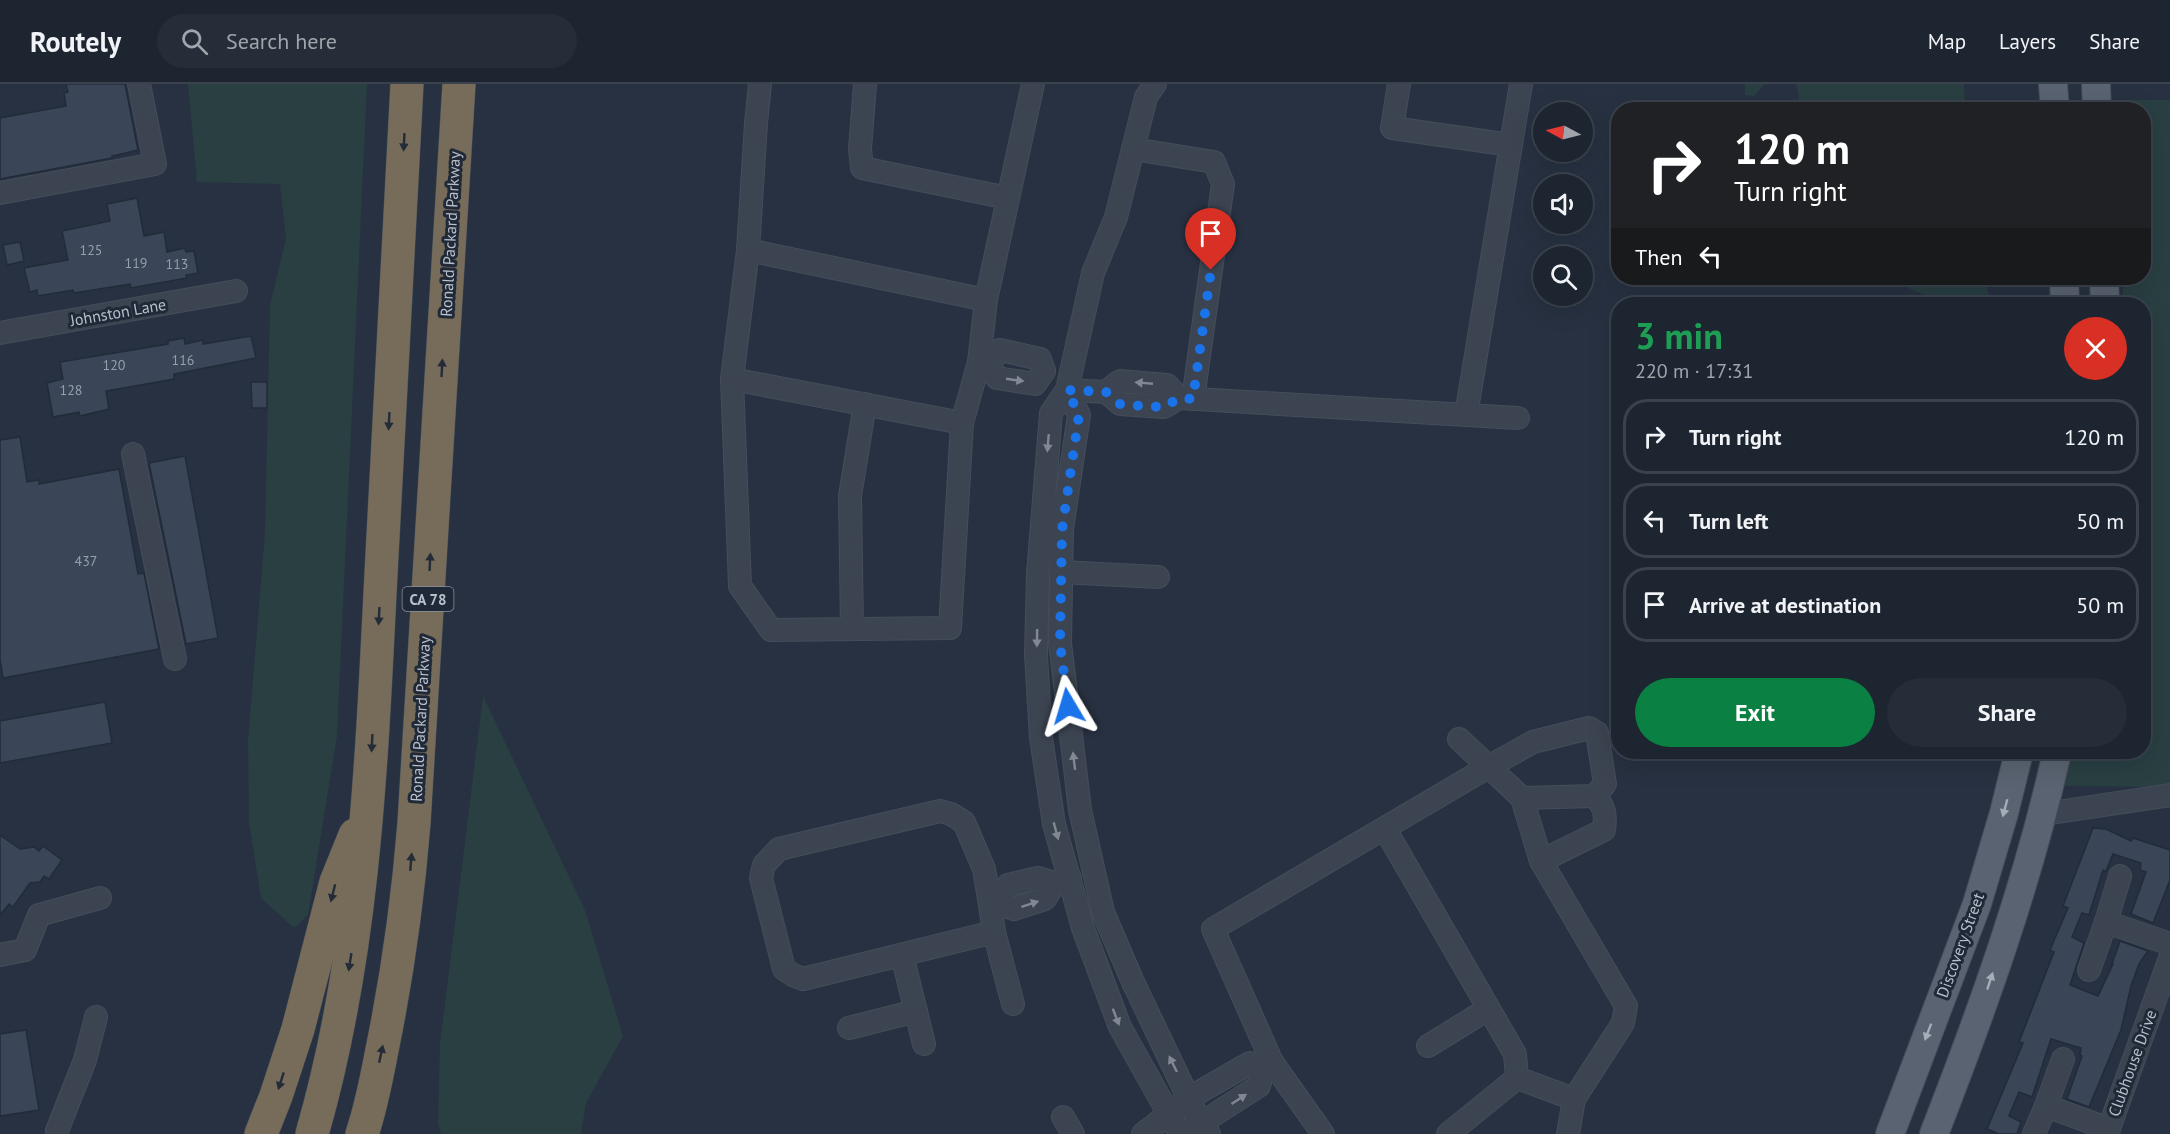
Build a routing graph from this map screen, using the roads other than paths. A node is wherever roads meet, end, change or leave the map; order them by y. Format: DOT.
graph roads {
  1 [pos="139,84"];
  2 [pos="407,84"];
  3 [pos="459,84"];
  4 [pos="760,84"];
  5 [pos="865,84"];
  6 [pos="1033,84"];
  7 [pos="1155,84"];
  8 [pos="1399,84"];
  9 [pos="2053,84"];
  10 [pos="2096,84"];
  11 [pos="1516,85"];
  12 [pos="2054,102"];
  13 [pos="2097,102"];
  14 [pos="1511,145"];
  15 [pos="1133,148"];
  16 [pos="0,193"];
  17 [pos="1008,198"];
  18 [pos="748,250"];
  19 [pos="236,291"];
  20 [pos="986,300"];
  21 [pos="0,333"];
  22 [pos="983,362"];
  23 [pos="732,379"];
  24 [pos="1069,383"];
  25 [pos="1186,399"];
  26 [pos="865,404"];
  27 [pos="1466,415"];
  28 [pos="1518,418"];
  29 [pos="962,423"];
  30 [pos="134,454"];
  31 [pos="1061,572"];
  32 [pos="1158,577"];
  33 [pos="852,629"];
  34 [pos="175,659"];
  35 [pos="1459,740"];
  36 [pos="2017,759"];
  37 [pos="2056,759"];
  38 [pos="1490,766"];
  39 [pos="2170,795"];
  40 [pos="1594,796"];
  41 [pos="1522,798"];
  42 [pos="369,800"];
  43 [pos="2044,814"];
  44 [pos="1385,829"];
  45 [pos="1541,861"];
  46 [pos="1094,871"];
  47 [pos="2120,876"];
  48 [pos="1062,881"];
  49 [pos="100,898"];
  50 [pos="993,904"];
  51 [pos="2106,922"];
  52 [pos="994,932"];
  53 [pos="2170,944"];
  54 [pos="0,955"];
  55 [pos="902,955"];
  56 [pos="2170,958"];
  57 [pos="2089,970"];
  58 [pos="1013,1005"];
  59 [pos="1488,1009"];
  60 [pos="916,1011"];
  61 [pos="96,1017"];
  62 [pos="849,1028"];
  63 [pos="924,1044"];
  64 [pos="1428,1046"];
  65 [pos="2063,1059"];
  66 [pos="1268,1065"];
  67 [pos="1517,1078"];
  68 [pos="1189,1098"];
  69 [pos="1574,1099"];
  70 [pos="2046,1106"];
  71 [pos="1169,1114"];
  72 [pos="365,1126"];
  73 [pos="57,1131"];
  74 [pos="1194,1131"];
  75 [pos="2108,1132"];
  76 [pos="261,1134"];
  77 [pos="312,1134"];
  78 [pos="1143,1134"];
  79 [pos="1323,1134"];
  80 [pos="1448,1134"];
  81 [pos="1568,1134"];
  82 [pos="1890,1134"];
  83 [pos="1934,1134"];
  84 [pos="2034,1134"];
  1 -- 16 [label="street"];
  2 -- 42 [label="highway, CA 78, one-way"];
  72 -- 3 [label="highway, Ronald Packard Parkway / CA 78, one-way"];
  4 -- 18 [label="street"];
  5 -- 17 [label="street"];
  6 -- 17 [label="street"];
  7 -- 15 [label="street"];
  8 -- 14 [label="street"];
  9 -- 12 [label="main road"];
  10 -- 13 [label="main road"];
  11 -- 14 [label="street"];
  14 -- 27 [label="street"];
  15 -- 24 [label="street"];
  15 -- 25 [label="street"];
  17 -- 20 [label="street"];
  18 -- 20 [label="street"];
  18 -- 23 [label="street"];
  19 -- 21 [label="street, Johnston Lane"];
  20 -- 22 [label="street"];
  22 -- 24 [label="street"];
  22 -- 29 [label="street"];
  23 -- 26 [label="street"];
  23 -- 33 [label="street"];
  24 -- 25 [label="street"];
  24 -- 31 [label="street"];
  24 -- 48 [label="street, one-way"];
  25 -- 27 [label="street"];
  26 -- 29 [label="street"];
  26 -- 33 [label="street"];
  27 -- 28 [label="street"];
  29 -- 33 [label="street"];
  30 -- 34 [label="street"];
  31 -- 32 [label="street"];
  46 -- 31 [label="street, one-way"];
  35 -- 38 [label="street"];
  36 -- 82 [label="main road, Discovery Street, one-way"];
  37 -- 43 [label="main road"];
  38 -- 40 [label="street"];
  38 -- 41 [label="street"];
  38 -- 44 [label="street"];
  39 -- 43 [label="street"];
  40 -- 41 [label="street"];
  40 -- 45 [label="street"];
  41 -- 45 [label="street"];
  42 -- 76 [label="highway, one-way"];
  42 -- 77 [label="highway, CA 78, one-way"];
  83 -- 43 [label="main road, one-way"];
  44 -- 59 [label="street"];
  44 -- 66 [label="street"];
  45 -- 69 [label="street"];
  46 -- 48 [label="street"];
  68 -- 46 [label="street, one-way"];
  47 -- 51 [label="street"];
  48 -- 50 [label="street"];
  48 -- 71 [label="street, one-way"];
  49 -- 54 [label="street"];
  50 -- 52 [label="street"];
  50 -- 55 [label="street"];
  51 -- 53 [label="street"];
  51 -- 57 [label="street"];
  52 -- 55 [label="street"];
  52 -- 58 [label="street"];
  55 -- 60 [label="street"];
  56 -- 75 [label="street, Clubhouse Drive"];
  59 -- 64 [label="street"];
  59 -- 67 [label="street"];
  60 -- 62 [label="street"];
  60 -- 63 [label="street"];
  61 -- 73 [label="street"];
  65 -- 70 [label="street"];
  66 -- 68 [label="street"];
  74 -- 66 [label="street, one-way"];
  66 -- 79 [label="street"];
  67 -- 69 [label="street"];
  67 -- 80 [label="street"];
  68 -- 71 [label="street"];
  68 -- 74 [label="street"];
  69 -- 81 [label="street"];
  70 -- 75 [label="street"];
  70 -- 84 [label="street"];
  71 -- 74 [label="street"];
  71 -- 78 [label="street"];
}
